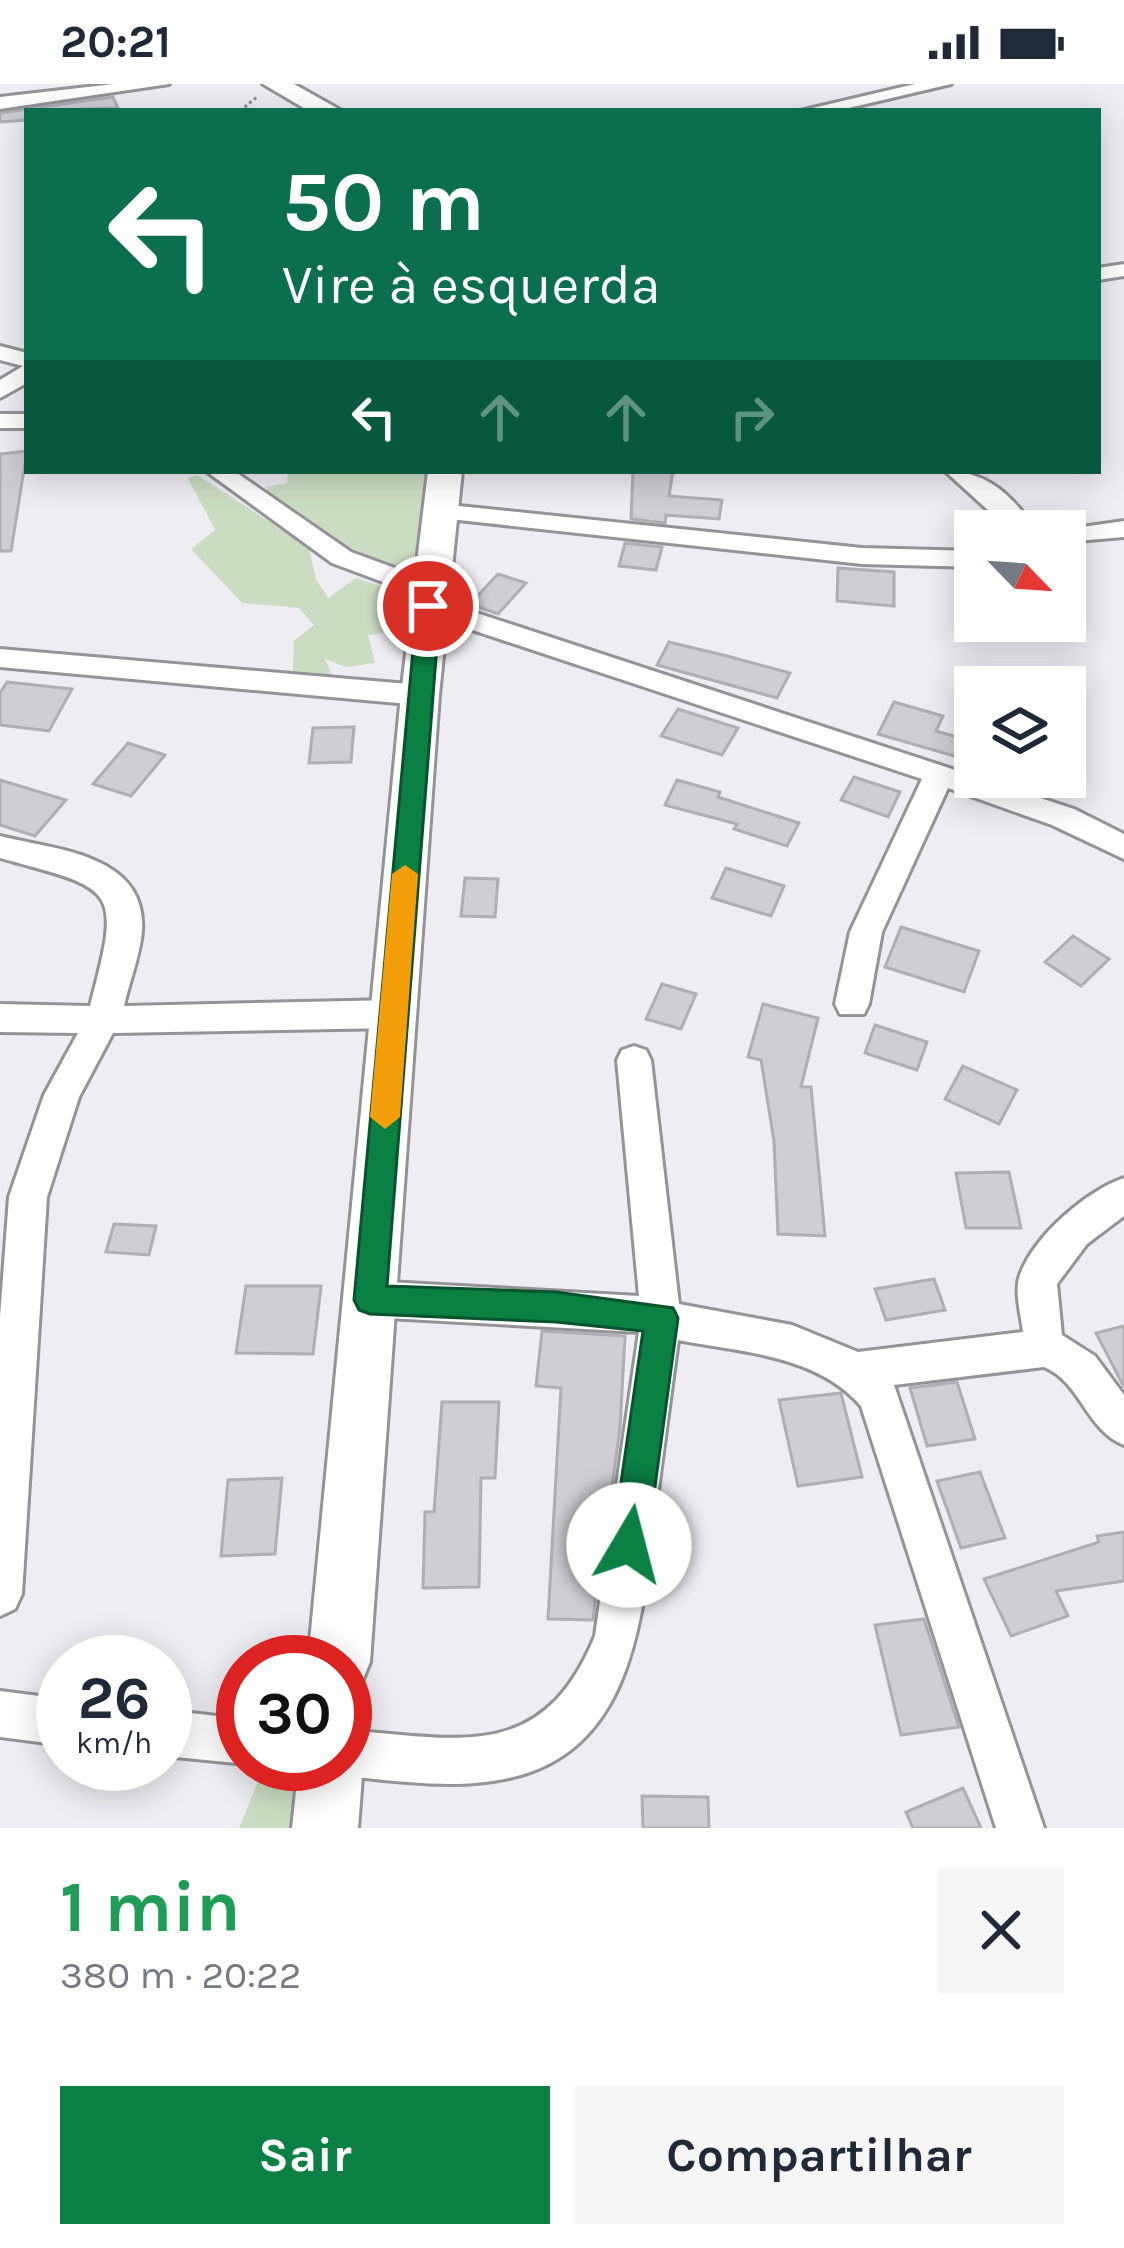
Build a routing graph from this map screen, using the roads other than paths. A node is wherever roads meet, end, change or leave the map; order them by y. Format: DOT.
graph roads {
  1 [pos="160,84"];
  2 [pos="275,84"];
  3 [pos="942,84"];
  4 [pos="0,103"];
  5 [pos="322,108"];
  6 [pos="824,108"];
  7 [pos="222,474"];
  8 [pos="961,474"];
  9 [pos="442,492"];
  10 [pos="1005,510"];
  11 [pos="1124,529"];
  12 [pos="1086,532"];
  13 [pos="954,558"];
  14 [pos="430,598"];
  15 [pos="0,658"];
  16 [pos="420,695"];
  17 [pos="939,774"];
  18 [pos="0,848"];
  19 [pos="1124,848"];
  20 [pos="852,1004"];
  21 [pos="394,1014"];
  22 [pos="0,1018"];
  23 [pos="103,1020"];
  24 [pos="634,1060"];
  25 [pos="14,1194"];
  26 [pos="1124,1194"];
  27 [pos="370,1300"];
  28 [pos="662,1318"];
  29 [pos="1044,1348"];
  30 [pos="856,1371"];
  31 [pos="1124,1425"];
  32 [pos="0,1594"];
  33 [pos="341,1635"];
  34 [pos="0,1714"];
  35 [pos="36,1719"];
  36 [pos="372,1756"];
  37 [pos="328,1791"];
  38 [pos="325,1828"];
  39 [pos="1020,1828"];
  1 -- 4 [label="street"];
  2 -- 5 [label="main road"];
  3 -- 6 [label="street"];
  7 -- 14 [label="street"];
  8 -- 10 [label="street"];
  9 -- 13 [label="street"];
  9 -- 14 [label="main road"];
  11 -- 12 [label="street"];
  14 -- 16 [label="main road"];
  14 -- 17 [label="street"];
  15 -- 16 [label="street"];
  16 -- 21 [label="main road"];
  17 -- 19 [label="street"];
  17 -- 20 [label="street"];
  18 -- 23 [label="street"];
  21 -- 23 [label="street"];
  21 -- 27 [label="main road"];
  22 -- 23 [label="street"];
  23 -- 25 [label="street"];
  24 -- 28 [label="street"];
  25 -- 32 [label="street"];
  26 -- 29 [label="street"];
  27 -- 28 [label="street"];
  27 -- 33 [label="main road"];
  28 -- 30 [label="street"];
  28 -- 36 [label="street"];
  29 -- 30 [label="street"];
  29 -- 31 [label="street"];
  30 -- 39 [label="street"];
  34 -- 35 [label="street"];
  37 -- 38 [label="main road"];
}
